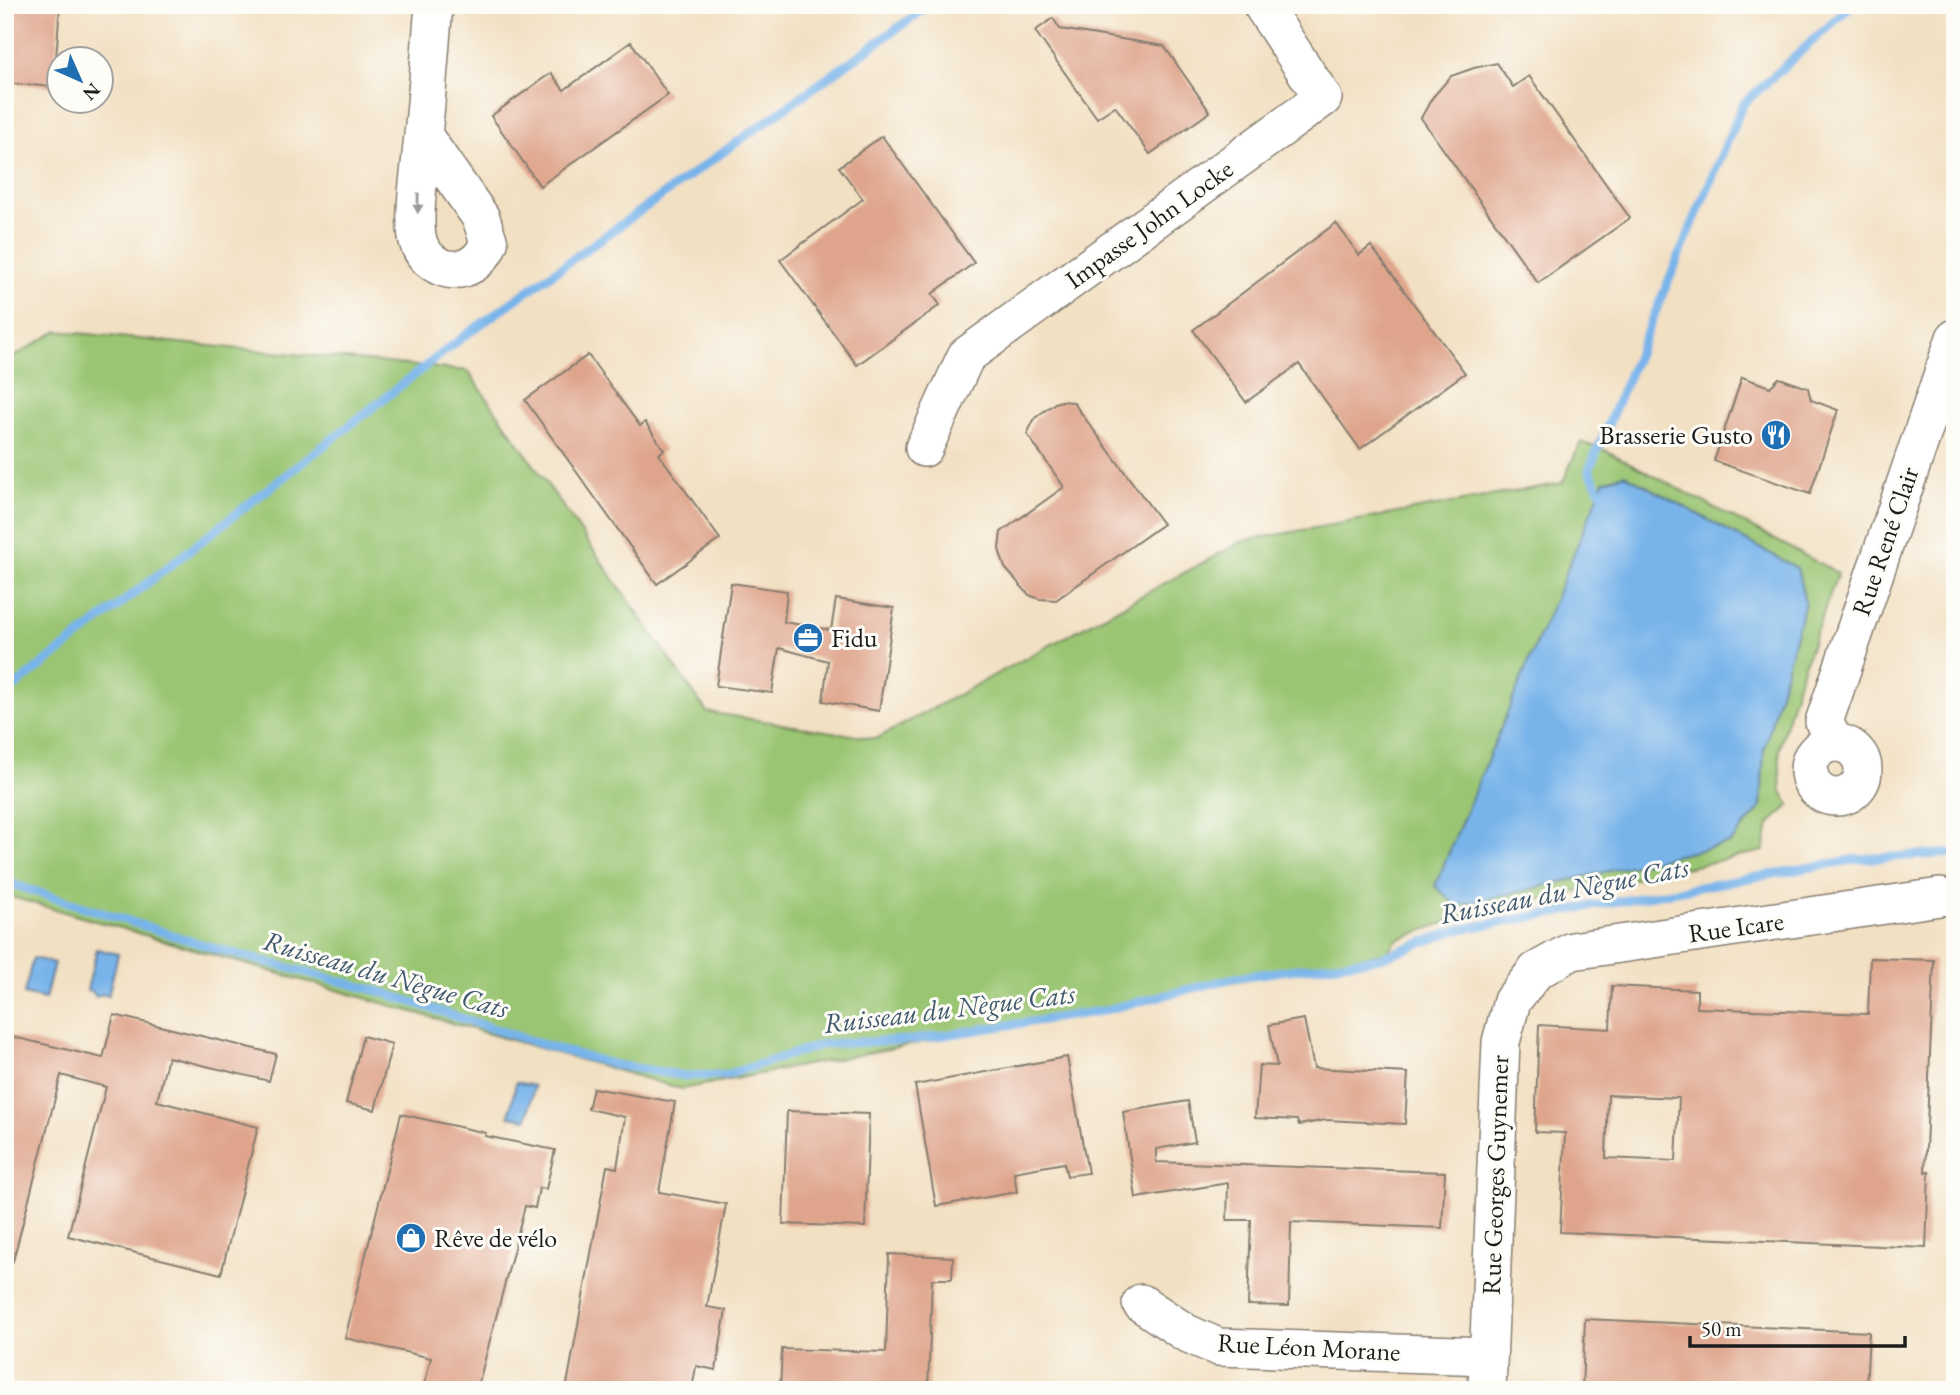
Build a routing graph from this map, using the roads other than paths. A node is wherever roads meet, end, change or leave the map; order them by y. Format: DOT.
graph roads {
  1 [pos="434,5"];
  2 [pos="1262,5"];
  3 [pos="423,135"];
  4 [pos="1955,338"];
  5 [pos="924,449"];
  6 [pos="1835,743"];
  7 [pos="1940,897"];
  8 [pos="1536,971"];
  9 [pos="1141,1303"];
  10 [pos="1488,1373"];
  1 -- 3 [label="street"];
  2 -- 5 [label="street, Impasse John Locke"];
  4 -- 6 [label="street, Rue René Clair"];
  7 -- 8 [label="street, Rue Icare"];
  8 -- 10 [label="street, Rue Georges Guynemer"];
  9 -- 10 [label="street, Rue Léon Morane"];
}
